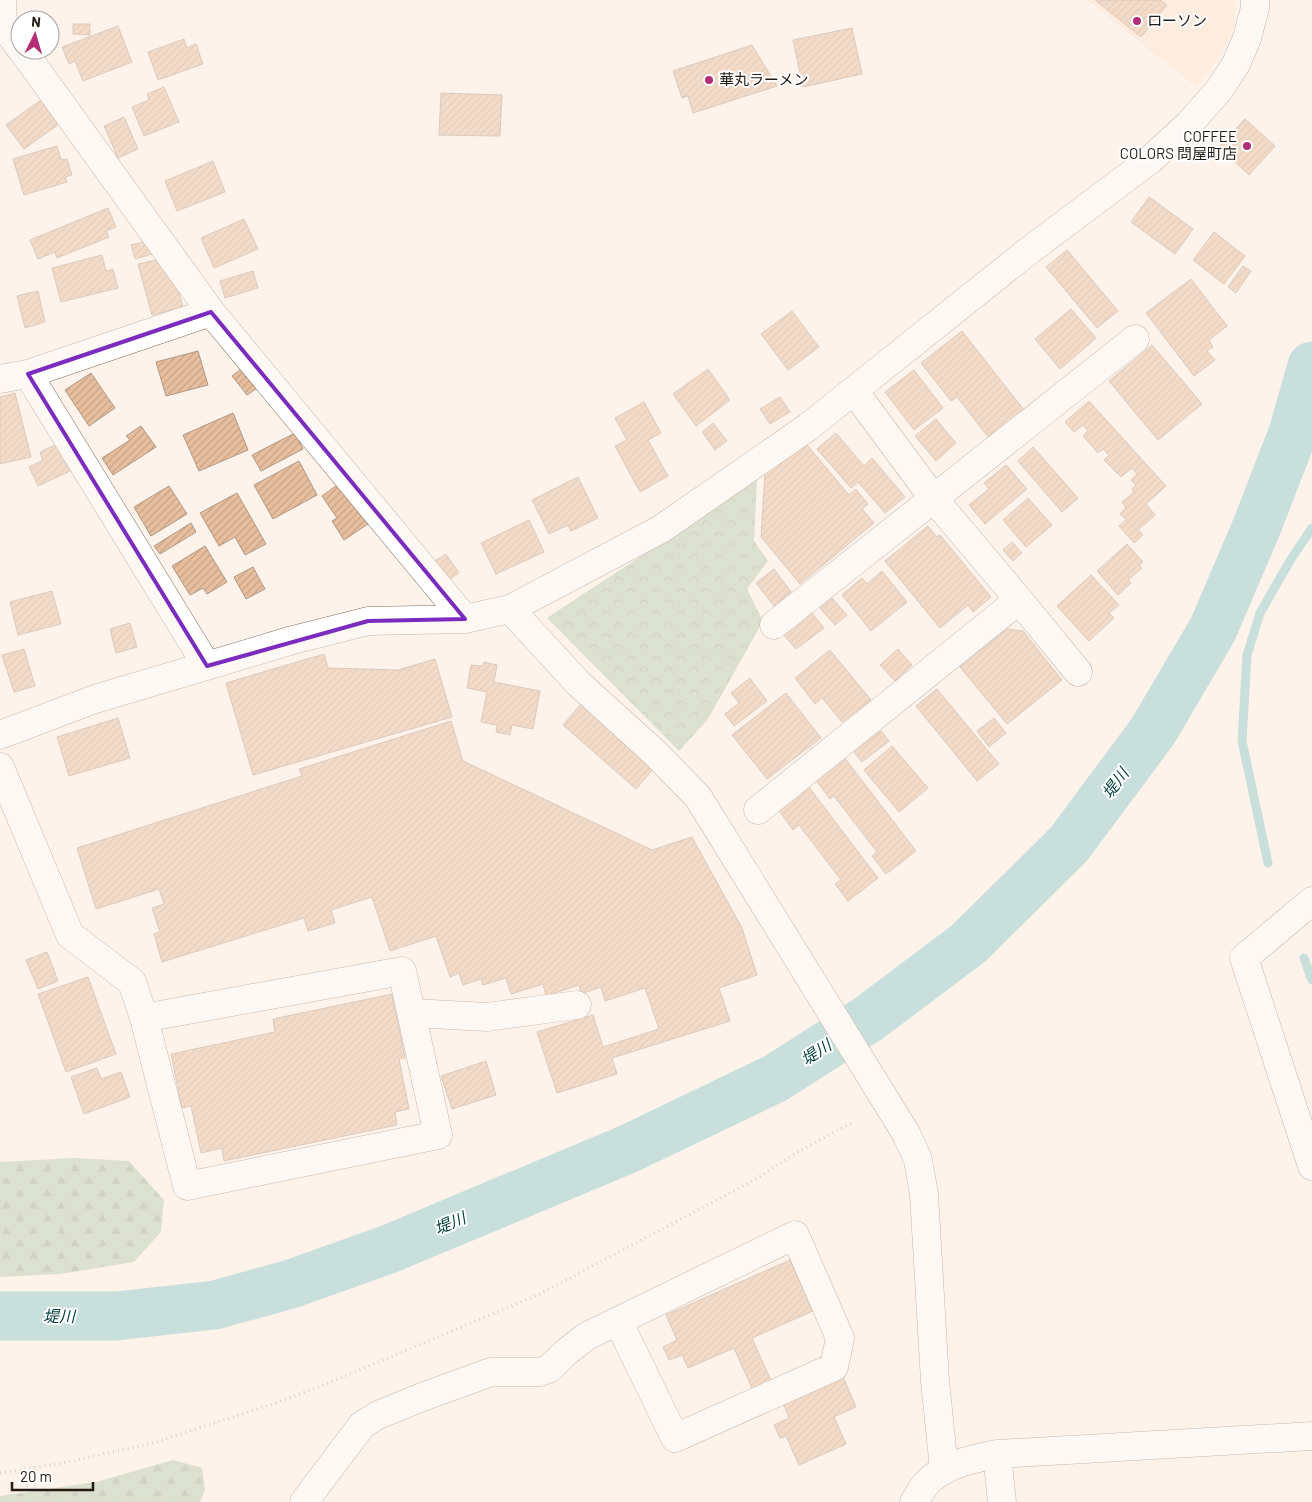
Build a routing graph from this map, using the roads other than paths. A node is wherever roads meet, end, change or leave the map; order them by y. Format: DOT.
graph roads {
  1 [pos="2,0"];
  2 [pos="1255,0"];
  3 [pos="10,34"];
  4 [pos="29,60"];
  5 [pos="211,312"];
  6 [pos="1135,339"];
  7 [pos="28,374"];
  8 [pos="0,379"];
  9 [pos="854,391"];
  10 [pos="934,499"];
  11 [pos="1020,600"];
  12 [pos="510,610"];
  13 [pos="465,619"];
  14 [pos="774,625"];
  15 [pos="207,666"];
  16 [pos="1078,672"];
  17 [pos="0,735"];
  18 [pos="0,768"];
  19 [pos="758,810"];
  20 [pos="1312,901"];
  21 [pos="577,1005"];
  22 [pos="412,1013"];
  23 [pos="144,1018"];
  24 [pos="1312,1166"];
  25 [pos="618,1321"];
  26 [pos="1312,1436"];
  27 [pos="997,1454"];
  28 [pos="944,1469"];
  29 [pos="304,1502"];
  30 [pos="914,1502"];
  31 [pos="1002,1502"];
  1 -- 3 [label="street"];
  2 -- 9 [label="street"];
  4 -- 5 [label="street"];
  5 -- 7 [label="street"];
  5 -- 13 [label="street"];
  6 -- 10 [label="street"];
  7 -- 8 [label="street"];
  7 -- 15 [label="street"];
  9 -- 10 [label="street"];
  9 -- 12 [label="street"];
  10 -- 11 [label="street"];
  10 -- 14 [label="street"];
  11 -- 16 [label="street"];
  11 -- 19 [label="street"];
  12 -- 13 [label="street"];
  12 -- 28 [label="street"];
  13 -- 15 [label="street"];
  15 -- 17 [label="street"];
  18 -- 23 [label="street"];
  20 -- 24 [label="street"];
  21 -- 22 [label="street"];
  22 -- 23 [label="street"];
  22 -- 23 [label="street"];
  25 -- 25 [label="street"];
  25 -- 29 [label="street"];
  26 -- 27 [label="street"];
  27 -- 28 [label="street"];
  27 -- 31 [label="street"];
  28 -- 30 [label="street"];
}
